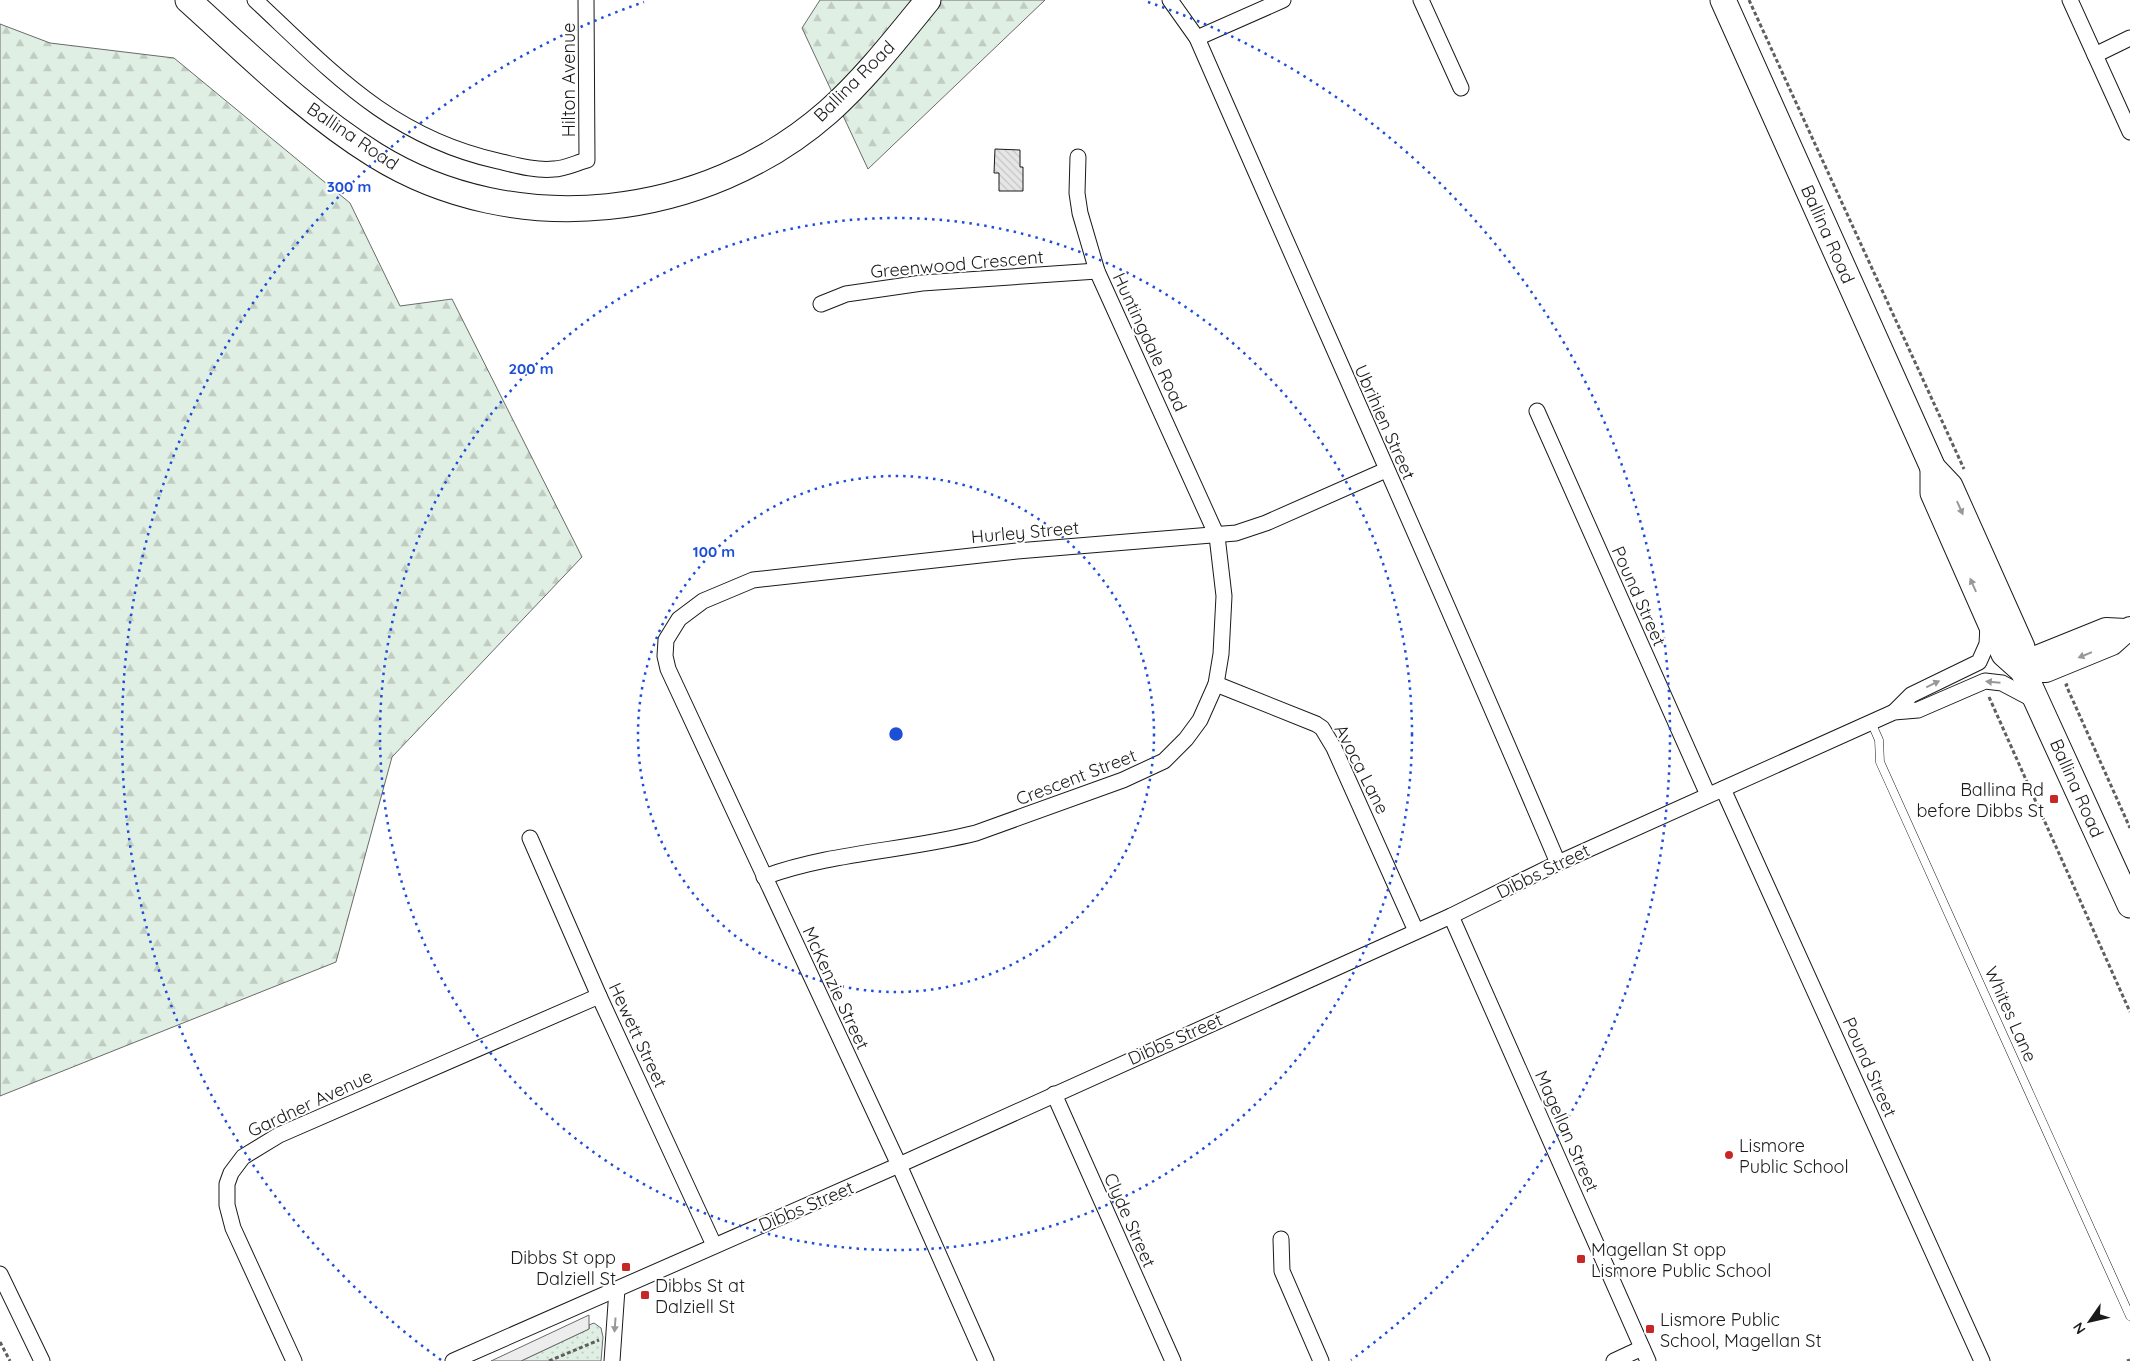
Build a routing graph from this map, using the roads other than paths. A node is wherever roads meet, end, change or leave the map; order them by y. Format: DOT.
graph roads {
  1 [pos="188,0"];
  2 [pos="255,0"];
  3 [pos="586,0"];
  4 [pos="928,0"];
  5 [pos="1170,0"];
  6 [pos="1283,0"];
  7 [pos="1421,0"];
  8 [pos="1723,0"];
  9 [pos="2070,0"];
  10 [pos="1197,38"];
  11 [pos="2130,38"];
  12 [pos="2095,55"];
  13 [pos="1461,88"];
  14 [pos="2130,132"];
  15 [pos="1078,157"];
  16 [pos="1097,271"];
  17 [pos="821,304"];
  18 [pos="1536,411"];
  19 [pos="1933,468"];
  20 [pos="1386,470"];
  21 [pos="1217,536"];
  22 [pos="1989,620"];
  23 [pos="2128,629"];
  24 [pos="671,630"];
  25 [pos="2023,671"];
  26 [pos="1216,684"];
  27 [pos="2037,701"];
  28 [pos="1894,712"];
  29 [pos="1871,722"];
  30 [pos="1723,789"];
  31 [pos="1708,795"];
  32 [pos="530,838"];
  33 [pos="1558,863"];
  34 [pos="764,877"];
  35 [pos="2130,905"];
  36 [pos="1451,916"];
  37 [pos="1416,931"];
  38 [pos="599,996"];
  39 [pos="1054,1094"];
  40 [pos="899,1165"];
  41 [pos="1281,1240"];
  42 [pos="714,1245"];
  43 [pos="0,1274"];
  44 [pos="617,1289"];
  45 [pos="2130,1316"];
  46 [pos="1645,1355"];
  47 [pos="42,1361"];
  48 [pos="294,1361"];
  49 [pos="453,1361"];
  50 [pos="612,1361"];
  51 [pos="986,1361"];
  52 [pos="1173,1361"];
  53 [pos="1321,1361"];
  54 [pos="1614,1361"];
  55 [pos="1982,1361"];
  1 -- 4 [label="main road, Ballina Road"];
  2 -- 3 [label="street, Hilton Avenue"];
  5 -- 10 [label="street, Ubrihien Street"];
  6 -- 10 [label="street"];
  7 -- 13 [label="street"];
  8 -- 19 [label="main road, Ballina Road"];
  9 -- 12 [label="street"];
  10 -- 20 [label="street, Ubrihien Street"];
  11 -- 12 [label="street"];
  12 -- 14 [label="street"];
  15 -- 16 [label="street, Huntingdale Road"];
  16 -- 17 [label="street, Greenwood Crescent"];
  16 -- 21 [label="street, Huntingdale Road"];
  18 -- 31 [label="street, Pound Street"];
  22 -- 19 [label="main road, Ballina Road, one-way"];
  19 -- 25 [label="main road, Ballina Road, one-way"];
  20 -- 21 [label="street, Hurley Street"];
  20 -- 33 [label="street, Ubrihien Street"];
  21 -- 24 [label="street, Hurley Street"];
  21 -- 26 [label="street, Crescent Street"];
  22 -- 25 [label="main road, Ballina Road"];
  28 -- 22 [label="street, Dibbs Street, one-way"];
  23 -- 25 [label="street"];
  24 -- 34 [label="street, McKenzie Street"];
  25 -- 27 [label="main road, Ballina Road"];
  26 -- 34 [label="street, Crescent Street"];
  26 -- 37 [label="street, Avoca Lane"];
  27 -- 28 [label="street, Dibbs Street, one-way"];
  27 -- 35 [label="main road, Ballina Road"];
  28 -- 29 [label="street, Dibbs Street"];
  29 -- 30 [label="street, Dibbs Street"];
  29 -- 45 [label="lane, Whites Lane"];
  30 -- 31 [label="street, Dibbs Street"];
  30 -- 55 [label="street, Pound Street"];
  31 -- 33 [label="street, Dibbs Street"];
  32 -- 38 [label="street, Hewett Street"];
  33 -- 36 [label="street, Dibbs Street"];
  34 -- 40 [label="street, McKenzie Street"];
  36 -- 37 [label="street, Dibbs Street"];
  36 -- 46 [label="street, Magellan Street"];
  37 -- 39 [label="street, Dibbs Street"];
  38 -- 42 [label="street, Hewett Street"];
  38 -- 48 [label="street, Gardner Avenue"];
  39 -- 40 [label="street, Dibbs Street"];
  39 -- 52 [label="street, Clyde Street"];
  40 -- 42 [label="street, Dibbs Street"];
  40 -- 51 [label="street, McKenzie Street"];
  41 -- 53 [label="street"];
  42 -- 44 [label="street, Dibbs Street"];
  43 -- 47 [label="street"];
  44 -- 49 [label="street, Dibbs Street"];
  44 -- 50 [label="street, one-way"];
  46 -- 54 [label="street"];
}
